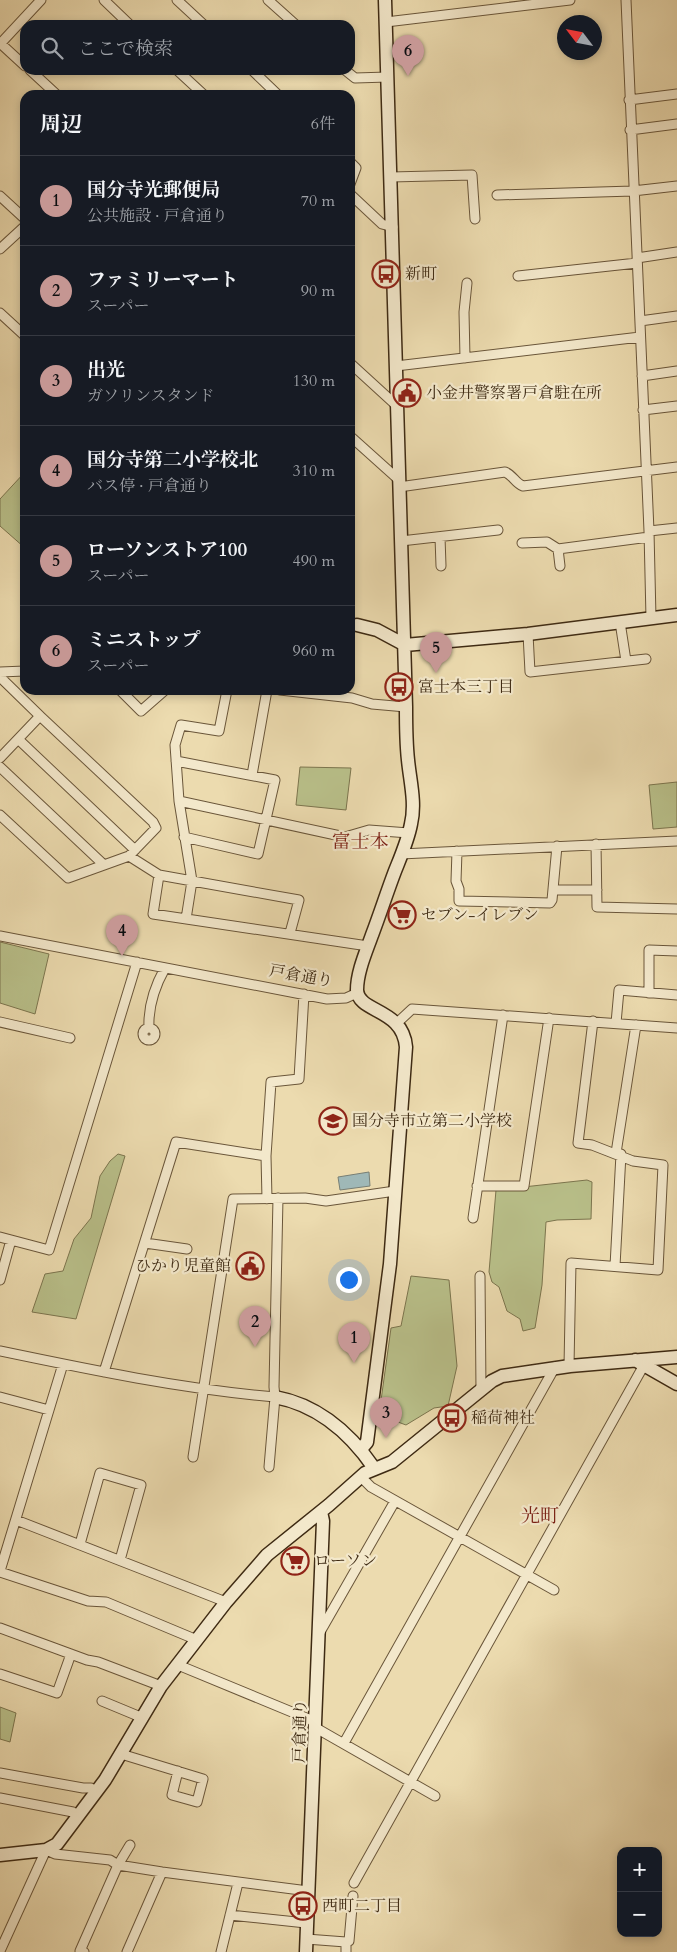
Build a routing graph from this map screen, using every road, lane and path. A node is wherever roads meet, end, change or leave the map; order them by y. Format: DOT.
graph roads {
  1 [pos="40,0"];
  2 [pos="104,0"];
  3 [pos="177,0"];
  4 [pos="268,0"];
  5 [pos="385,0"];
  6 [pos="570,0"];
  7 [pos="626,0"];
  8 [pos="22,20"];
  9 [pos="125,20"];
  10 [pos="199,20"];
  11 [pos="290,20"];
  12 [pos="20,22"];
  13 [pos="386,22"];
  14 [pos="0,44"];
  15 [pos="20,62"];
  16 [pos="35,75"];
  17 [pos="182,75"];
  18 [pos="257,75"];
  19 [pos="351,75"];
  20 [pos="388,77"];
  21 [pos="52,90"];
  22 [pos="199,90"];
  23 [pos="273,90"];
  24 [pos="677,94"];
  25 [pos="629,100"];
  26 [pos="677,124"];
  27 [pos="630,130"];
  28 [pos="391,177"];
  29 [pos="677,186"];
  30 [pos="633,191"];
  31 [pos="498,195"];
  32 [pos="0,196"];
  33 [pos="355,199"];
  34 [pos="20,215"];
  35 [pos="475,219"];
  36 [pos="393,227"];
  37 [pos="20,231"];
  38 [pos="0,249"];
  39 [pos="677,252"];
  40 [pos="637,260"];
  41 [pos="518,276"];
  42 [pos="467,283"];
  43 [pos="0,313"];
  44 [pos="677,316"];
  45 [pos="640,321"];
  46 [pos="20,331"];
  47 [pos="640,337"];
  48 [pos="465,358"];
  49 [pos="396,366"];
  50 [pos="355,368"];
  51 [pos="677,371"];
  52 [pos="642,376"];
  53 [pos="397,406"];
  54 [pos="677,406"];
  55 [pos="643,410"];
  56 [pos="355,441"];
  57 [pos="677,467"];
  58 [pos="646,471"];
  59 [pos="399,483"];
  60 [pos="677,528"];
  61 [pos="498,530"];
  62 [pos="649,534"];
  63 [pos="440,537"];
  64 [pos="400,542"];
  65 [pos="522,543"];
  66 [pos="558,549"];
  67 [pos="441,566"];
  68 [pos="560,566"];
  69 [pos="677,615"];
  70 [pos="651,618"];
  71 [pos="620,622"];
  72 [pos="355,625"];
  73 [pos="528,634"];
  74 [pos="405,645"];
  75 [pos="646,659"];
  76 [pos="626,661"];
  77 [pos="0,664"];
  78 [pos="20,671"];
  79 [pos="4,672"];
  80 [pos="0,677"];
  81 [pos="125,695"];
  82 [pos="159,695"];
  83 [pos="226,695"];
  84 [pos="266,695"];
  85 [pos="325,695"];
  86 [pos="406,707"];
  87 [pos="40,716"];
  88 [pos="18,740"];
  89 [pos="0,758"];
  90 [pos="176,761"];
  91 [pos="0,766"];
  92 [pos="252,775"];
  93 [pos="179,801"];
  94 [pos="3,818"];
  95 [pos="266,820"];
  96 [pos="0,829"];
  97 [pos="408,833"];
  98 [pos="184,837"];
  99 [pos="677,841"];
  100 [pos="596,844"];
  101 [pos="557,846"];
  102 [pos="457,851"];
  103 [pos="132,853"];
  104 [pos="401,854"];
  105 [pos="103,864"];
  106 [pos="158,875"];
  107 [pos="192,881"];
  108 [pos="553,890"];
  109 [pos="597,890"];
  110 [pos="677,909"];
  111 [pos="186,918"];
  112 [pos="290,933"];
  113 [pos="0,936"];
  114 [pos="368,946"];
  115 [pos="677,951"];
  116 [pos="137,962"];
  117 [pos="165,968"];
  118 [pos="357,993"];
  119 [pos="649,993"];
  120 [pos="304,994"];
  121 [pos="677,995"];
  122 [pos="503,1015"];
  123 [pos="549,1018"];
  124 [pos="593,1021"];
  125 [pos="0,1022"];
  126 [pos="397,1023"];
  127 [pos="616,1023"];
  128 [pos="636,1025"];
  129 [pos="149,1028"];
  130 [pos="677,1028"];
  131 [pos="70,1038"];
  132 [pos="619,1154"];
  133 [pos="266,1156"];
  134 [pos="477,1186"];
  135 [pos="395,1191"];
  136 [pos="267,1198"];
  137 [pos="278,1198"];
  138 [pos="473,1218"];
  139 [pos="0,1237"];
  140 [pos="11,1240"];
  141 [pos="145,1243"];
  142 [pos="187,1250"];
  143 [pos="615,1266"];
  144 [pos="480,1276"];
  145 [pos="0,1280"];
  146 [pos="0,1351"];
  147 [pos="677,1357"];
  148 [pos="640,1362"];
  149 [pos="63,1364"];
  150 [pos="569,1366"];
  151 [pos="555,1367"];
  152 [pos="104,1372"];
  153 [pos="677,1384"];
  154 [pos="203,1389"];
  155 [pos="480,1391"];
  156 [pos="0,1397"];
  157 [pos="275,1397"];
  158 [pos="49,1410"];
  159 [pos="361,1450"];
  160 [pos="193,1456"];
  161 [pos="269,1467"];
  162 [pos="374,1468"];
  163 [pos="361,1477"];
  164 [pos="395,1501"];
  165 [pos="320,1512"];
  166 [pos="16,1520"];
  167 [pos="459,1537"];
  168 [pos="80,1544"];
  169 [pos="120,1560"];
  170 [pos="0,1571"];
  171 [pos="526,1574"];
  172 [pos="554,1590"];
  173 [pos="226,1602"];
  174 [pos="0,1628"];
  175 [pos="320,1632"];
  176 [pos="197,1640"];
  177 [pos="71,1654"];
  178 [pos="178,1665"];
  179 [pos="0,1674"];
  180 [pos="161,1686"];
  181 [pos="102,1701"];
  182 [pos="143,1718"];
  183 [pos="316,1725"];
  184 [pos="344,1743"];
  185 [pos="121,1754"];
  186 [pos="178,1771"];
  187 [pos="0,1773"];
  188 [pos="410,1781"];
  189 [pos="96,1792"];
  190 [pos="436,1796"];
  191 [pos="0,1798"];
  192 [pos="78,1816"];
  193 [pos="130,1845"];
  194 [pos="46,1850"];
  195 [pos="0,1855"];
  196 [pos="118,1865"];
  197 [pos="162,1872"];
  198 [pos="238,1883"];
  199 [pos="354,1883"];
  200 [pos="308,1891"];
  201 [pos="353,1896"];
  202 [pos="230,1916"];
  203 [pos="306,1923"];
  204 [pos="306,1939"];
  205 [pos="346,1942"];
  206 [pos="0,1951"];
  207 [pos="84,1952"];
  208 [pos="127,1952"];
  209 [pos="221,1952"];
  210 [pos="306,1952"];
  211 [pos="346,1952"];
  1 -- 8 [label="street"];
  2 -- 9 [label="street"];
  3 -- 10 [label="street"];
  4 -- 11 [label="street"];
  5 -- 13 [label="street"];
  6 -- 13 [label="street"];
  7 -- 25 [label="street"];
  12 -- 14 [label="street"];
  13 -- 20 [label="street"];
  14 -- 15 [label="street"];
  16 -- 21 [label="street"];
  17 -- 22 [label="street"];
  18 -- 23 [label="street"];
  19 -- 20 [label="street"];
  20 -- 28 [label="street"];
  24 -- 25 [label="street"];
  25 -- 27 [label="street"];
  26 -- 27 [label="street"];
  27 -- 30 [label="street"];
  28 -- 35 [label="street"];
  28 -- 36 [label="street"];
  29 -- 30 [label="street"];
  30 -- 31 [label="street"];
  30 -- 40 [label="street"];
  32 -- 34 [label="street"];
  33 -- 36 [label="street"];
  36 -- 49 [label="street"];
  37 -- 38 [label="street"];
  39 -- 40 [label="street"];
  40 -- 41 [label="street"];
  40 -- 45 [label="street"];
  42 -- 48 [label="street"];
  43 -- 46 [label="street"];
  44 -- 45 [label="street"];
  45 -- 47 [label="street"];
  47 -- 48 [label="street"];
  47 -- 52 [label="street"];
  48 -- 49 [label="street"];
  49 -- 53 [label="street"];
  50 -- 53 [label="street"];
  51 -- 52 [label="street"];
  52 -- 55 [label="street"];
  53 -- 59 [label="street"];
  54 -- 55 [label="street"];
  55 -- 58 [label="street"];
  56 -- 59 [label="street"];
  57 -- 58 [label="street"];
  58 -- 59 [label="street"];
  58 -- 62 [label="street"];
  59 -- 64 [label="street"];
  60 -- 62 [label="street"];
  61 -- 63 [label="street"];
  62 -- 66 [label="street"];
  62 -- 70 [label="street"];
  63 -- 64 [label="street"];
  63 -- 67 [label="street"];
  64 -- 74 [label="street"];
  65 -- 66 [label="street"];
  66 -- 68 [label="street"];
  69 -- 70 [label="street"];
  70 -- 71 [label="street"];
  71 -- 73 [label="street"];
  71 -- 76 [label="street"];
  72 -- 74 [label="street"];
  73 -- 74 [label="street"];
  73 -- 76 [label="street"];
  74 -- 86 [label="street"];
  75 -- 76 [label="street"];
  77 -- 79 [label="street"];
  78 -- 79 [label="street"];
  80 -- 87 [label="street"];
  81 -- 82 [label="street"];
  83 -- 90 [label="street"];
  84 -- 92 [label="street"];
  85 -- 86 [label="street"];
  86 -- 97 [label="street"];
  87 -- 88 [label="street"];
  87 -- 103 [label="street"];
  88 -- 89 [label="street"];
  88 -- 103 [label="street"];
  90 -- 92 [label="street"];
  90 -- 93 [label="street"];
  91 -- 105 [label="street"];
  92 -- 95 [label="street"];
  93 -- 95 [label="street"];
  93 -- 98 [label="street"];
  94 -- 96 [label="street"];
  94 -- 105 [label="street"];
  95 -- 97 [label="street"];
  95 -- 98 [label="street"];
  97 -- 104 [label="street"];
  98 -- 107 [label="street"];
  99 -- 100 [label="street"];
  100 -- 101 [label="street"];
  100 -- 109 [label="street"];
  101 -- 102 [label="street"];
  101 -- 108 [label="street"];
  102 -- 104 [label="street"];
  102 -- 108 [label="street"];
  103 -- 105 [label="street"];
  103 -- 106 [label="street"];
  104 -- 114 [label="street"];
  106 -- 107 [label="street"];
  106 -- 111 [label="street"];
  107 -- 111 [label="street"];
  107 -- 112 [label="street"];
  108 -- 109 [label="street"];
  109 -- 110 [label="street"];
  111 -- 112 [label="street"];
  112 -- 114 [label="street"];
  113 -- 116 [label="street, 戸倉通り"];
  114 -- 118 [label="street"];
  115 -- 119 [label="street"];
  116 -- 117 [label="street, 戸倉通り"];
  116 -- 140 [label="street"];
  117 -- 120 [label="street, 戸倉通り"];
  117 -- 129 [label="street"];
  118 -- 120 [label="street, 戸倉通り"];
  118 -- 126 [label="street"];
  119 -- 121 [label="street"];
  119 -- 127 [label="street"];
  120 -- 133 [label="street"];
  122 -- 123 [label="street"];
  122 -- 126 [label="street"];
  122 -- 134 [label="street"];
  123 -- 124 [label="street"];
  123 -- 134 [label="street"];
  124 -- 127 [label="street"];
  124 -- 132 [label="street"];
  125 -- 131 [label="street"];
  126 -- 135 [label="street"];
  127 -- 128 [label="street"];
  128 -- 130 [label="street"];
  128 -- 132 [label="street"];
  132 -- 143 [label="street"];
  132 -- 143 [label="street"];
  133 -- 136 [label="street"];
  133 -- 141 [label="street"];
  134 -- 138 [label="street"];
  135 -- 137 [label="street"];
  135 -- 159 [label="street"];
  136 -- 137 [label="street"];
  136 -- 154 [label="street"];
  137 -- 157 [label="street"];
  139 -- 140 [label="street"];
  140 -- 145 [label="street"];
  141 -- 142 [label="street"];
  141 -- 152 [label="street"];
  143 -- 150 [label="street"];
  144 -- 155 [label="street"];
  146 -- 149 [label="street"];
  147 -- 148 [label="street"];
  148 -- 150 [label="street"];
  148 -- 153 [label="street"];
  148 -- 171 [label="street"];
  149 -- 152 [label="street"];
  149 -- 158 [label="street"];
  150 -- 151 [label="street"];
  151 -- 155 [label="street"];
  151 -- 167 [label="street"];
  152 -- 154 [label="street"];
  154 -- 157 [label="street"];
  154 -- 160 [label="street"];
  155 -- 162 [label="street"];
  156 -- 158 [label="street"];
  157 -- 159 [label="street"];
  157 -- 161 [label="street"];
  158 -- 166 [label="street"];
  159 -- 162 [label="street"];
  162 -- 163 [label="street"];
  163 -- 164 [label="street"];
  163 -- 165 [label="street"];
  164 -- 167 [label="street"];
  164 -- 175 [label="street"];
  165 -- 173 [label="street"];
  165 -- 175 [label="street, 戸倉通り"];
  166 -- 168 [label="street"];
  166 -- 170 [label="street"];
  167 -- 171 [label="street"];
  167 -- 184 [label="street"];
  168 -- 169 [label="street"];
  168 -- 169 [label="street"];
  169 -- 173 [label="street"];
  170 -- 176 [label="street"];
  171 -- 172 [label="street"];
  171 -- 188 [label="street"];
  173 -- 176 [label="street"];
  174 -- 177 [label="street"];
  175 -- 183 [label="street, 戸倉通り"];
  176 -- 178 [label="street"];
  177 -- 179 [label="street"];
  177 -- 180 [label="street"];
  178 -- 180 [label="street"];
  178 -- 183 [label="street"];
  180 -- 182 [label="street"];
  181 -- 182 [label="street"];
  182 -- 185 [label="street"];
  183 -- 184 [label="street"];
  183 -- 200 [label="street, 戸倉通り"];
  184 -- 188 [label="street"];
  185 -- 186 [label="street"];
  185 -- 189 [label="street"];
  187 -- 189 [label="street"];
  188 -- 190 [label="street"];
  188 -- 199 [label="street"];
  189 -- 192 [label="street"];
  191 -- 192 [label="street"];
  192 -- 194 [label="street"];
  193 -- 196 [label="street"];
  194 -- 195 [label="street"];
  194 -- 196 [label="street"];
  194 -- 206 [label="street"];
  196 -- 197 [label="street"];
  196 -- 207 [label="street"];
  197 -- 198 [label="street"];
  197 -- 208 [label="street"];
  198 -- 200 [label="street"];
  198 -- 202 [label="street"];
  200 -- 203 [label="street, 戸倉通り"];
  201 -- 205 [label="street"];
  202 -- 203 [label="street"];
  202 -- 209 [label="street"];
  203 -- 204 [label="street, 戸倉通り"];
  204 -- 205 [label="street"];
  204 -- 210 [label="street, 戸倉通り"];
  205 -- 211 [label="street"];
}
